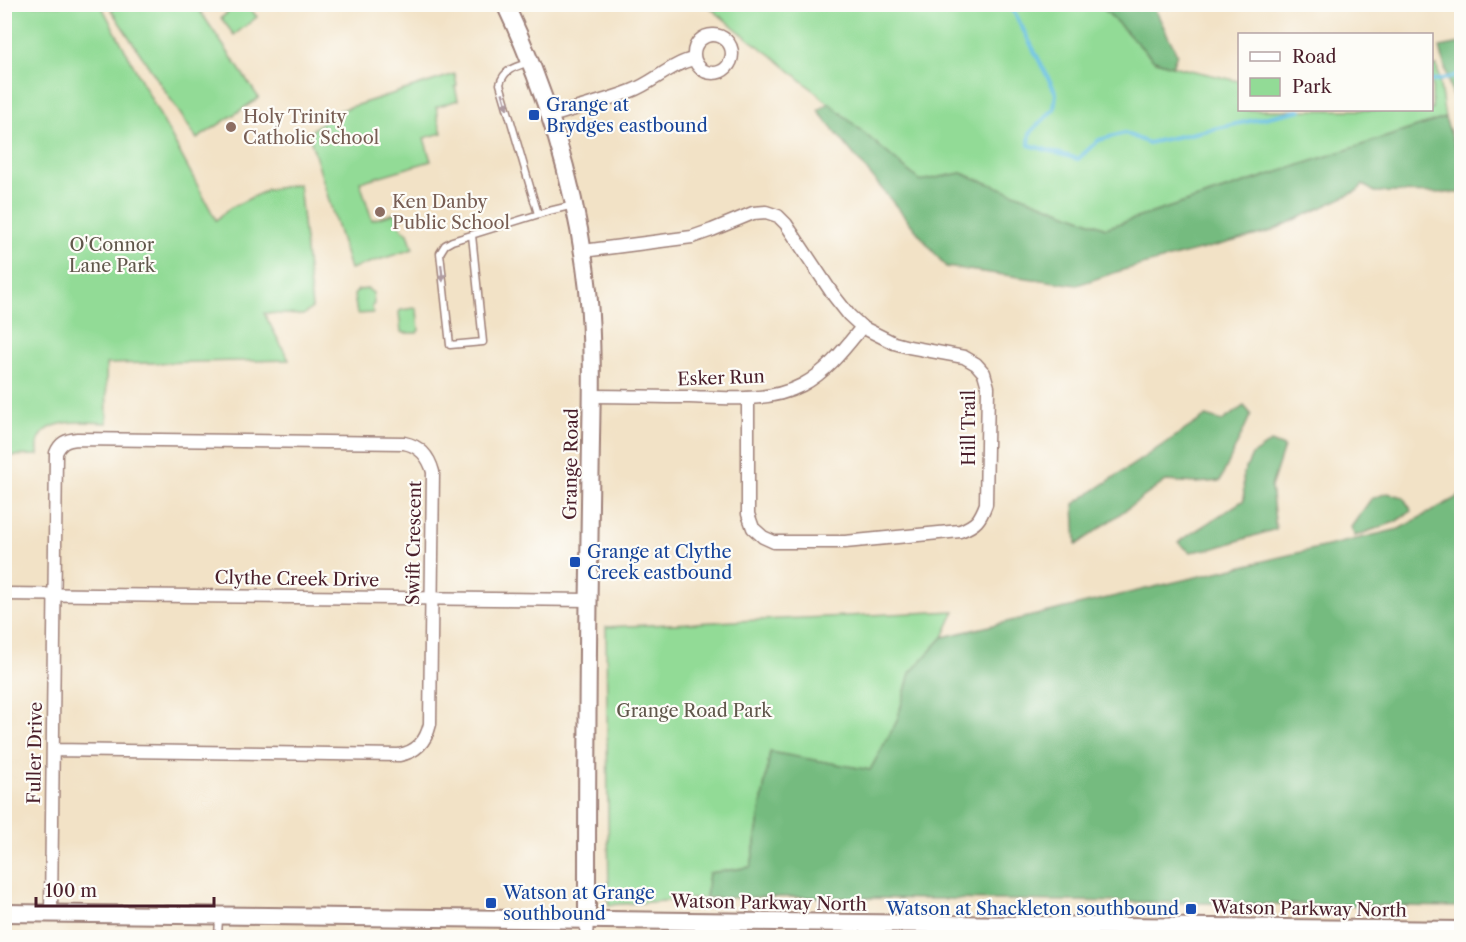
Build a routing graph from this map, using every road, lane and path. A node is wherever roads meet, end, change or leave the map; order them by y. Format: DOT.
graph roads {
  1 [pos="505,4"];
  2 [pos="694,59"];
  3 [pos="531,62"];
  4 [pos="551,116"];
  5 [pos="574,205"];
  6 [pos="538,214"];
  7 [pos="472,235"];
  8 [pos="583,251"];
  9 [pos="862,327"];
  10 [pos="592,396"];
  11 [pos="748,398"];
  12 [pos="4,594"];
  13 [pos="54,594"];
  14 [pos="431,599"];
  15 [pos="588,600"];
  16 [pos="53,750"];
  17 [pos="4,913"];
  18 [pos="51,913"];
  19 [pos="219,915"];
  20 [pos="586,920"];
  21 [pos="975,931"];
  22 [pos="1162,932"];
  23 [pos="1377,933"];
  24 [pos="1453,933"];
  25 [pos="218,938"];
  26 [pos="586,938"];
  1 -- 3 [label="main road, Grange Road"];
  2 -- 4 [label="street"];
  3 -- 4 [label="main road, Grange Road"];
  3 -- 6 [label="lane, one-way"];
  4 -- 5 [label="main road, Grange Road"];
  5 -- 6 [label="lane"];
  5 -- 8 [label="main road, Grange Road"];
  6 -- 7 [label="lane"];
  7 -- 7 [label="lane, one-way"];
  8 -- 9 [label="street, Hill Trail"];
  8 -- 10 [label="main road, Grange Road"];
  9 -- 11 [label="street, Esker Run"];
  9 -- 11 [label="street, Hill Trail"];
  10 -- 11 [label="street, Esker Run"];
  10 -- 15 [label="main road, Grange Road"];
  12 -- 13 [label="street, Clythe Creek Drive"];
  13 -- 14 [label="street, Clythe Creek Drive"];
  13 -- 14 [label="street, Swift Crescent"];
  13 -- 16 [label="street, Fuller Drive"];
  14 -- 15 [label="street, Clythe Creek Drive"];
  14 -- 16 [label="street, Swift Crescent"];
  15 -- 20 [label="main road, Grange Road"];
  16 -- 18 [label="street, Fuller Drive"];
  17 -- 18 [label="main road, Watson Parkway North"];
  18 -- 19 [label="main road, Watson Parkway North"];
  19 -- 20 [label="main road, Watson Parkway North"];
  19 -- 25 [label="lane"];
  20 -- 21 [label="main road, Watson Parkway North"];
  20 -- 26 [label="street, Grange Road"];
  21 -- 22 [label="main road, Watson Parkway North"];
  22 -- 23 [label="main road, Watson Parkway North"];
  23 -- 24 [label="main road, Watson Parkway North"];
}
